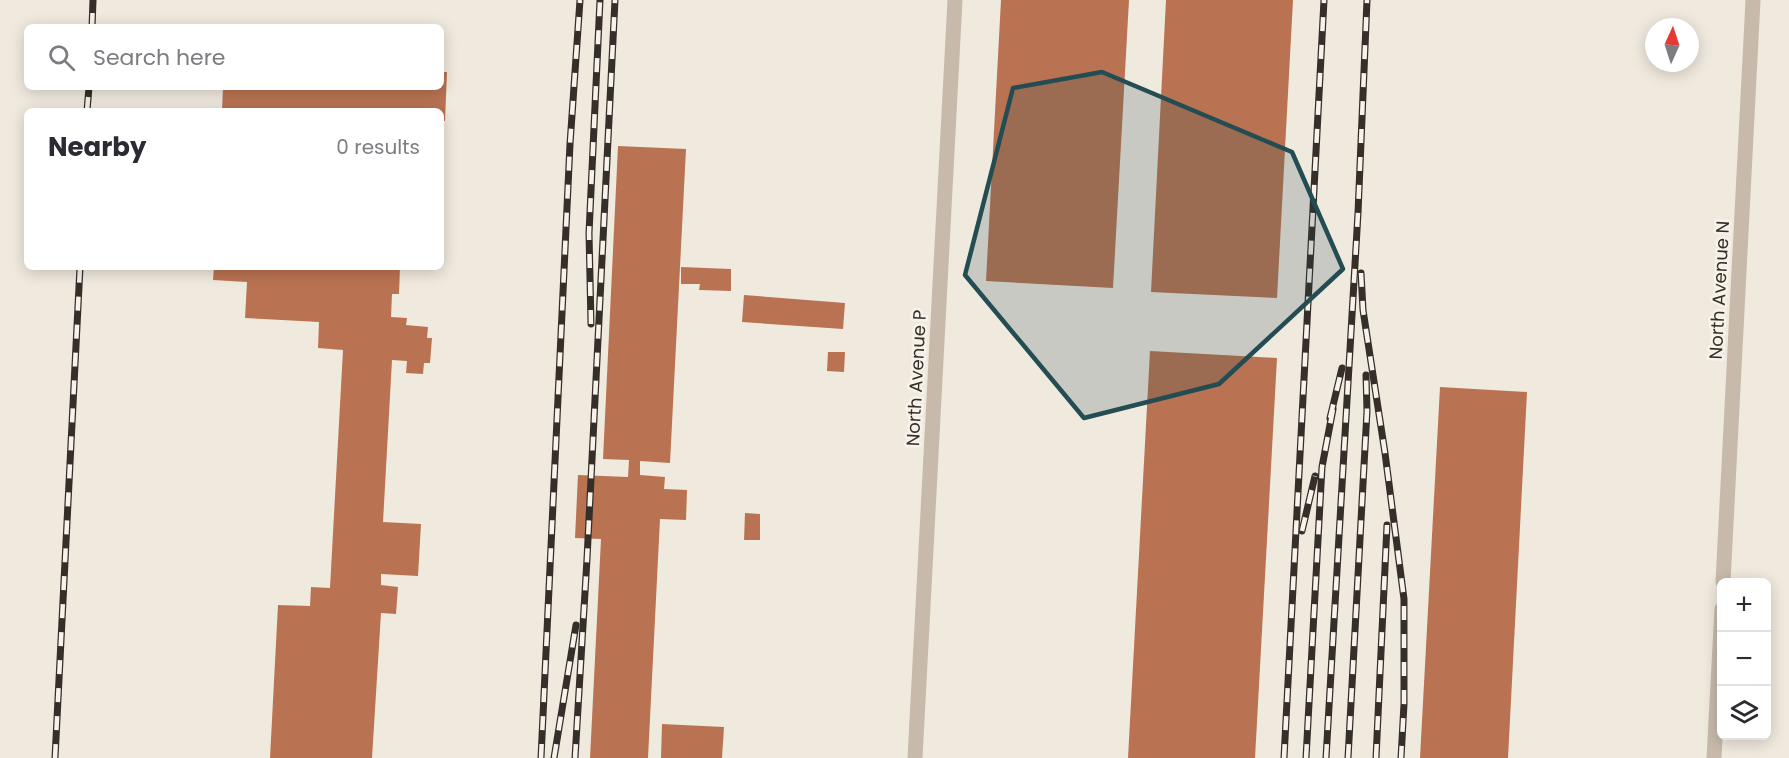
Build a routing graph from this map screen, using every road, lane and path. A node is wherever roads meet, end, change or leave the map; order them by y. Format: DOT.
graph roads {
  1 [pos="955,0"];
  2 [pos="1753,0"];
  3 [pos="1723,578"];
  4 [pos="1721,632"];
  5 [pos="915,758"];
  6 [pos="1714,758"];
  1 -- 5 [label="street, North Avenue P"];
  2 -- 3 [label="street, North Avenue N"];
  4 -- 6 [label="street"];
}
